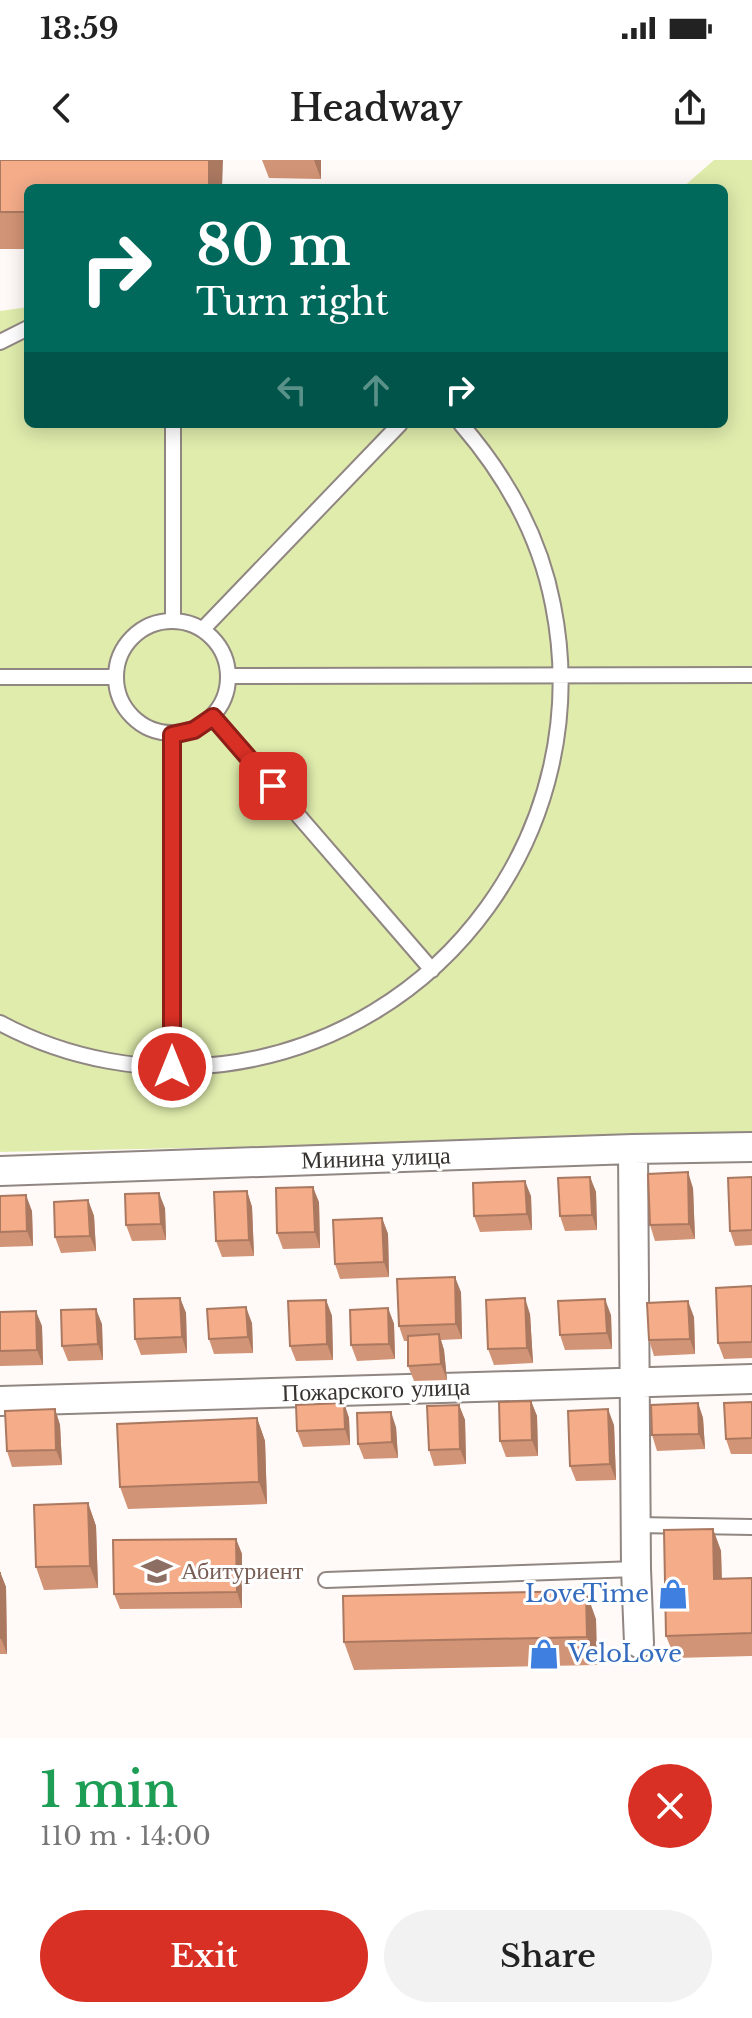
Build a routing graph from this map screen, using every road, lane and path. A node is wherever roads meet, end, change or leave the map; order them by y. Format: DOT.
graph roads {
  1 [pos="24,330"];
  2 [pos="0,342"];
  3 [pos="173,428"];
  4 [pos="396,428"];
  5 [pos="465,428"];
  6 [pos="173,620"];
  7 [pos="203,629"];
  8 [pos="561,675"];
  9 [pos="752,675"];
  10 [pos="229,676"];
  11 [pos="0,677"];
  12 [pos="115,677"];
  13 [pos="213,717"];
  14 [pos="172,735"];
  15 [pos="432,970"];
  16 [pos="0,1023"];
  17 [pos="172,1067"];
  18 [pos="752,1147"];
  19 [pos="633,1149"];
  20 [pos="0,1171"];
  21 [pos="752,1379"];
  22 [pos="636,1383"];
  23 [pos="0,1401"];
  24 [pos="636,1525"];
  25 [pos="752,1527"];
  26 [pos="636,1569"];
  27 [pos="326,1580"];
  28 [pos="639,1643"];
  1 -- 2 [label="lane"];
  3 -- 6 [label="lane"];
  4 -- 7 [label="lane"];
  5 -- 8 [label="lane"];
  6 -- 7 [label="lane"];
  6 -- 12 [label="lane"];
  7 -- 10 [label="lane"];
  8 -- 9 [label="lane"];
  8 -- 10 [label="lane"];
  8 -- 15 [label="lane"];
  10 -- 13 [label="lane"];
  11 -- 12 [label="lane"];
  12 -- 14 [label="lane"];
  13 -- 14 [label="lane"];
  13 -- 15 [label="lane"];
  14 -- 17 [label="lane"];
  15 -- 17 [label="lane"];
  16 -- 17 [label="lane"];
  18 -- 19 [label="street, Минина улица"];
  19 -- 20 [label="street, Минина улица"];
  19 -- 22 [label="street"];
  21 -- 22 [label="street, Пожарского улица"];
  22 -- 23 [label="street, Пожарского улица"];
  22 -- 24 [label="street"];
  24 -- 25 [label="lane"];
  24 -- 26 [label="street"];
  26 -- 27 [label="lane"];
  26 -- 28 [label="street"];
}
